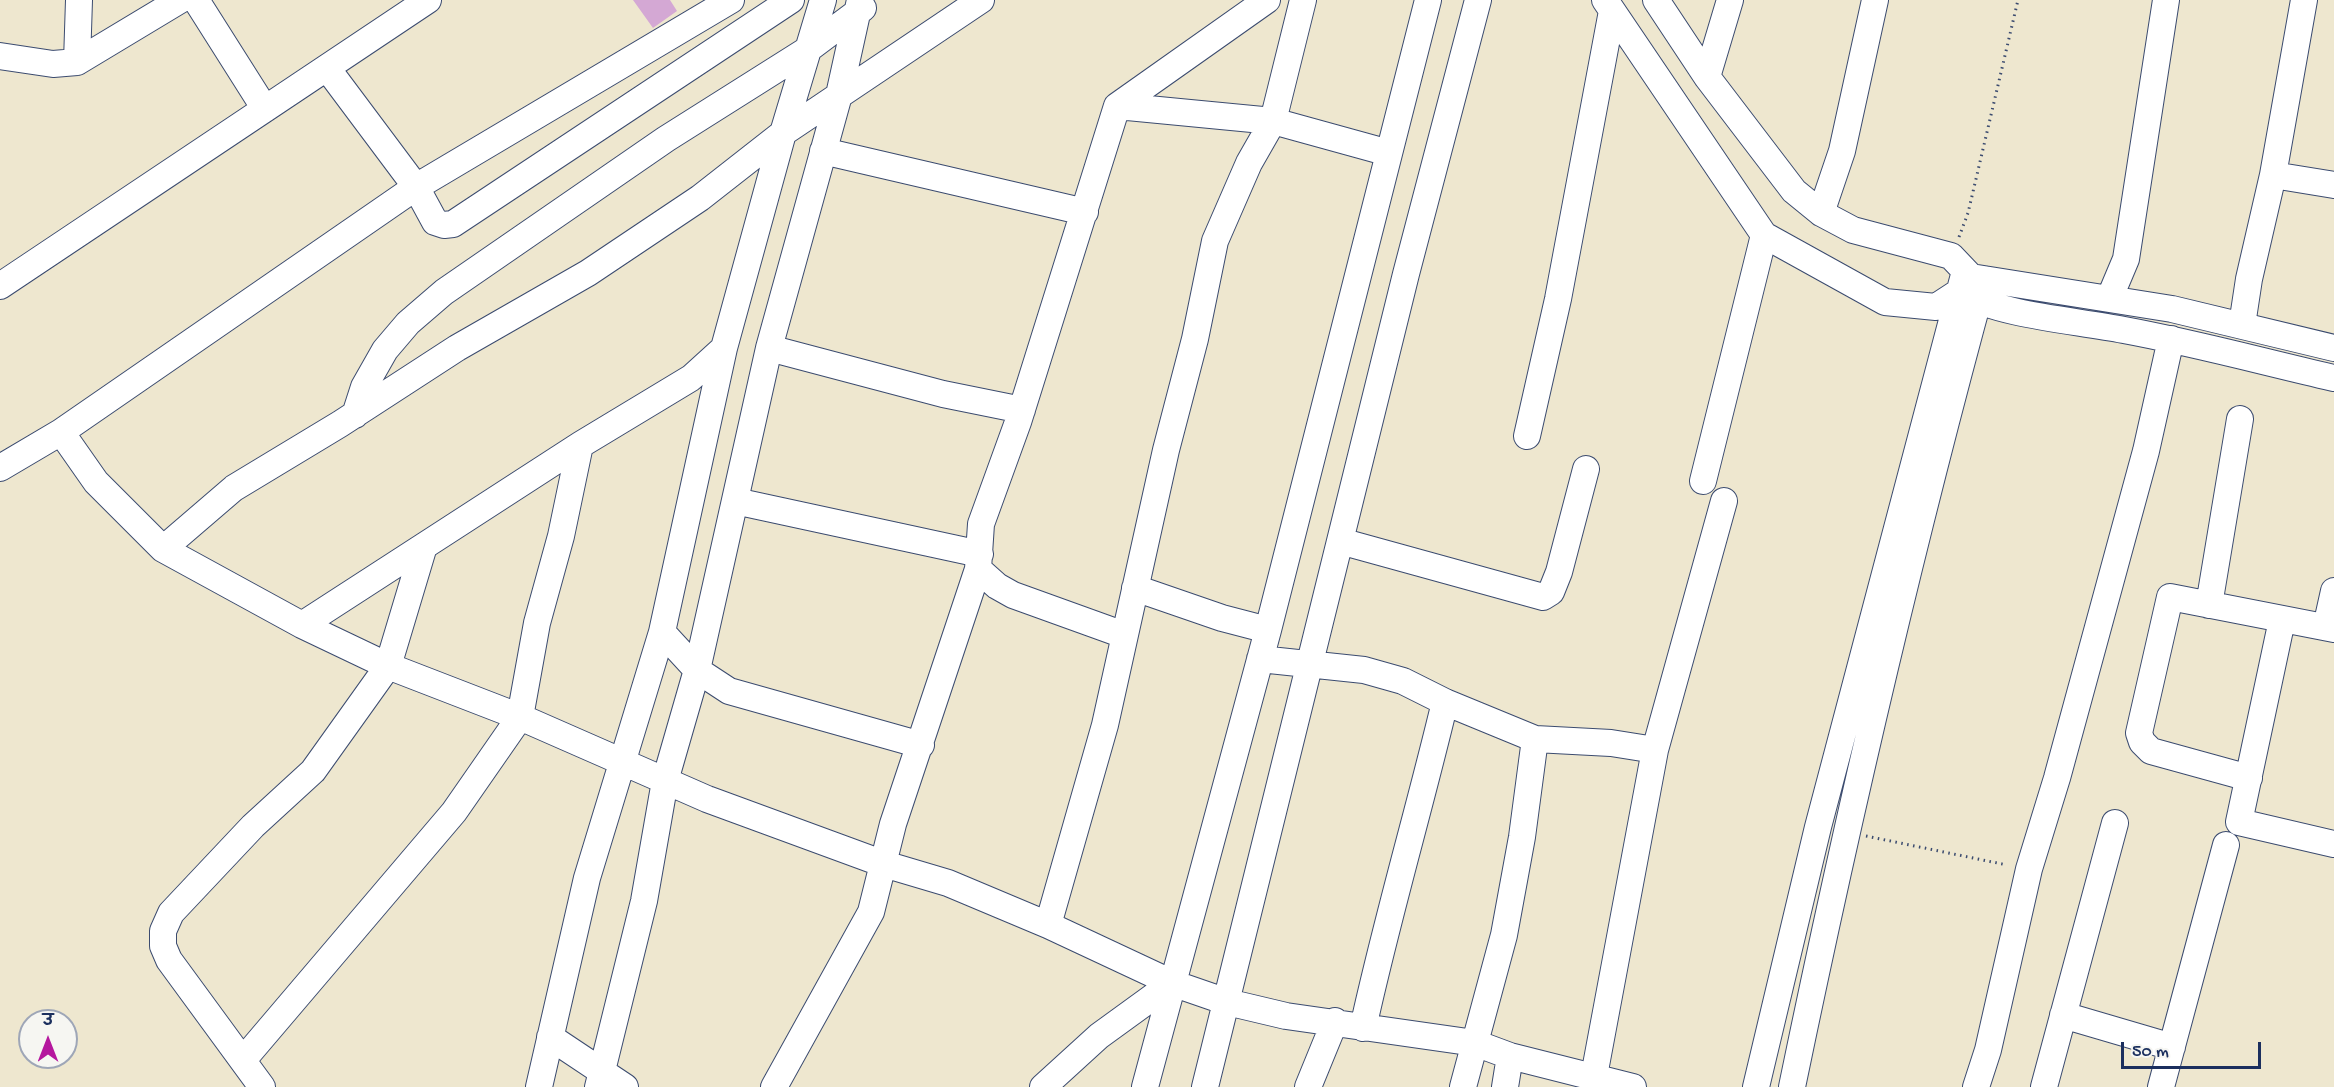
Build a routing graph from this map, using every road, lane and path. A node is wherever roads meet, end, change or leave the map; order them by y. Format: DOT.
graph roads {
  1 [pos="79,0"];
  2 [pos="180,0"];
  3 [pos="196,0"];
  4 [pos="428,0"];
  5 [pos="731,0"];
  6 [pos="791,0"];
  7 [pos="822,0"];
  8 [pos="981,0"];
  9 [pos="1267,0"];
  10 [pos="1303,0"];
  11 [pos="1428,0"];
  12 [pos="1478,0"];
  13 [pos="1656,0"];
  14 [pos="1730,0"];
  15 [pos="1875,0"];
  16 [pos="2018,0"];
  17 [pos="2166,0"];
  18 [pos="2304,0"];
  19 [pos="864,4"];
  20 [pos="1609,5"];
  21 [pos="807,50"];
  22 [pos="0,56"];
  23 [pos="77,62"];
  24 [pos="327,68"];
  25 [pos="1707,77"];
  26 [pos="839,95"];
  27 [pos="1117,106"];
  28 [pos="265,109"];
  29 [pos="1273,121"];
  30 [pos="783,133"];
  31 [pos="823,151"];
  32 [pos="1389,153"];
  33 [pos="2274,175"];
  34 [pos="2334,185"];
  35 [pos="416,187"];
  36 [pos="1085,212"];
  37 [pos="1821,213"];
  38 [pos="1764,235"];
  39 [pos="1967,280"];
  40 [pos="0,286"];
  41 [pos="2110,297"];
  42 [pos="2242,325"];
  43 [pos="2170,339"];
  44 [pos="724,348"];
  45 [pos="769,348"];
  46 [pos="2334,348"];
  47 [pos="2334,378"];
  48 [pos="1022,410"];
  49 [pos="355,415"];
  50 [pos="2240,419"];
  51 [pos="61,432"];
  52 [pos="1527,436"];
  53 [pos="580,445"];
  54 [pos="0,468"];
  55 [pos="1586,469"];
  56 [pos="1703,480"];
  57 [pos="735,501"];
  58 [pos="1724,501"];
  59 [pos="1340,541"];
  60 [pos="424,546"];
  61 [pos="163,549"];
  62 [pos="979,562"];
  63 [pos="1135,588"];
  64 [pos="2334,591"];
  65 [pos="2209,605"];
  66 [pos="2282,620"];
  67 [pos="302,625"];
  68 [pos="2330,628"];
  69 [pos="1268,630"];
  70 [pos="663,632"];
  71 [pos="1124,635"];
  72 [pos="1260,659"];
  73 [pos="1310,662"];
  74 [pos="388,666"];
  75 [pos="697,670"];
  76 [pos="1445,702"];
  77 [pos="520,717"];
  78 [pos="1535,739"];
  79 [pos="921,745"];
  80 [pos="1655,750"];
  81 [pos="625,761"];
  82 [pos="2249,777"];
  83 [pos="665,781"];
  84 [pos="2115,823"];
  85 [pos="1845,832"];
  86 [pos="2334,844"];
  87 [pos="2226,845"];
  88 [pos="884,864"];
  89 [pos="2029,869"];
  90 [pos="1048,925"];
  91 [pos="1172,983"];
  92 [pos="1227,1002"];
  93 [pos="2063,1015"];
  94 [pos="1335,1021"];
  95 [pos="1363,1028"];
  96 [pos="550,1037"];
  97 [pos="1475,1043"];
  98 [pos="2172,1047"];
  99 [pos="1510,1056"];
  100 [pos="243,1060"];
  101 [pos="1594,1076"];
  102 [pos="600,1080"];
  103 [pos="262,1087"];
  104 [pos="539,1087"];
  105 [pos="625,1087"];
  106 [pos="774,1087"];
  107 [pos="1043,1087"];
  108 [pos="1145,1087"];
  109 [pos="1205,1087"];
  110 [pos="1308,1087"];
  111 [pos="1463,1087"];
  112 [pos="1504,1087"];
  113 [pos="1633,1087"];
  114 [pos="1756,1087"];
  115 [pos="1792,1087"];
  116 [pos="1976,1087"];
  117 [pos="2044,1087"];
  118 [pos="2161,1087"];
  1 -- 23 [label="street"];
  2 -- 23 [label="street"];
  3 -- 28 [label="street"];
  4 -- 24 [label="street"];
  5 -- 35 [label="street"];
  6 -- 35 [label="street"];
  7 -- 21 [label="street"];
  8 -- 26 [label="street"];
  9 -- 27 [label="street"];
  10 -- 29 [label="street"];
  11 -- 32 [label="street"];
  12 -- 59 [label="street"];
  13 -- 25 [label="street"];
  14 -- 25 [label="street"];
  15 -- 37 [label="street"];
  16 -- 39 [label="path"];
  17 -- 41 [label="street"];
  18 -- 33 [label="street"];
  19 -- 21 [label="street"];
  19 -- 26 [label="street"];
  20 -- 38 [label="street"];
  20 -- 52 [label="street"];
  21 -- 30 [label="street"];
  21 -- 49 [label="street"];
  22 -- 23 [label="street"];
  24 -- 28 [label="street"];
  24 -- 35 [label="street"];
  25 -- 37 [label="street"];
  26 -- 30 [label="street"];
  26 -- 31 [label="street"];
  27 -- 29 [label="street"];
  27 -- 36 [label="street"];
  28 -- 40 [label="street"];
  29 -- 32 [label="street"];
  29 -- 63 [label="street"];
  30 -- 44 [label="street"];
  30 -- 49 [label="street"];
  31 -- 36 [label="street"];
  31 -- 45 [label="street"];
  32 -- 69 [label="street"];
  33 -- 34 [label="street"];
  33 -- 42 [label="street"];
  35 -- 51 [label="street"];
  36 -- 48 [label="street"];
  37 -- 39 [label="street"];
  38 -- 39 [label="street"];
  38 -- 56 [label="street"];
  39 -- 41 [label="street"];
  39 -- 43 [label="street"];
  39 -- 85 [label="street"];
  39 -- 114 [label="street"];
  41 -- 42 [label="street"];
  42 -- 46 [label="street"];
  43 -- 47 [label="street"];
  43 -- 89 [label="street"];
  44 -- 53 [label="street"];
  44 -- 70 [label="street"];
  45 -- 48 [label="street"];
  45 -- 57 [label="street"];
  48 -- 62 [label="street"];
  49 -- 61 [label="street"];
  50 -- 65 [label="street"];
  51 -- 54 [label="street"];
  51 -- 61 [label="street"];
  53 -- 60 [label="street"];
  53 -- 77 [label="street"];
  55 -- 59 [label="street"];
  57 -- 62 [label="street"];
  57 -- 75 [label="street"];
  58 -- 80 [label="street"];
  59 -- 73 [label="street"];
  60 -- 67 [label="street"];
  60 -- 74 [label="street"];
  61 -- 67 [label="street"];
  62 -- 71 [label="street"];
  62 -- 79 [label="street"];
  63 -- 69 [label="street"];
  63 -- 71 [label="street"];
  64 -- 68 [label="street"];
  65 -- 66 [label="street"];
  65 -- 82 [label="street"];
  66 -- 68 [label="street"];
  66 -- 82 [label="street"];
  67 -- 74 [label="street"];
  69 -- 72 [label="street"];
  70 -- 75 [label="street"];
  70 -- 81 [label="street"];
  71 -- 90 [label="street"];
  72 -- 73 [label="street"];
  72 -- 91 [label="street"];
  73 -- 76 [label="street"];
  73 -- 92 [label="street"];
  74 -- 77 [label="street"];
  74 -- 100 [label="street"];
  75 -- 79 [label="street"];
  75 -- 83 [label="street"];
  76 -- 78 [label="street"];
  76 -- 95 [label="street"];
  77 -- 81 [label="street"];
  77 -- 100 [label="street"];
  78 -- 80 [label="street"];
  78 -- 97 [label="street"];
  79 -- 88 [label="street"];
  80 -- 101 [label="street"];
  81 -- 83 [label="street"];
  81 -- 96 [label="street"];
  82 -- 86 [label="street"];
  83 -- 88 [label="street"];
  83 -- 102 [label="street"];
  84 -- 93 [label="street"];
  85 -- 89 [label="path"];
  85 -- 115 [label="street"];
  87 -- 98 [label="street"];
  88 -- 90 [label="street"];
  88 -- 106 [label="street"];
  89 -- 116 [label="street"];
  90 -- 91 [label="street"];
  91 -- 92 [label="street"];
  91 -- 107 [label="street"];
  91 -- 108 [label="street"];
  92 -- 94 [label="street"];
  92 -- 109 [label="street"];
  93 -- 98 [label="street"];
  93 -- 117 [label="street"];
  94 -- 95 [label="street"];
  94 -- 110 [label="street"];
  95 -- 97 [label="street"];
  96 -- 102 [label="street"];
  96 -- 104 [label="street"];
  97 -- 99 [label="street"];
  97 -- 111 [label="street"];
  98 -- 118 [label="street"];
  99 -- 101 [label="street"];
  99 -- 112 [label="street"];
  100 -- 103 [label="street"];
  101 -- 113 [label="street"];
  102 -- 105 [label="street"];
}
